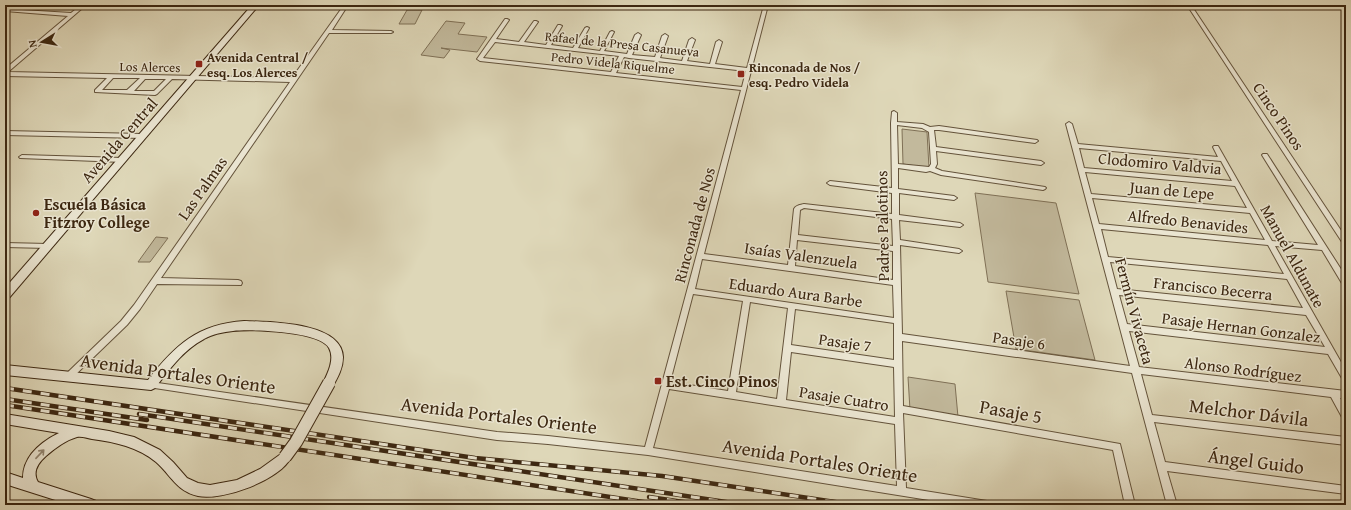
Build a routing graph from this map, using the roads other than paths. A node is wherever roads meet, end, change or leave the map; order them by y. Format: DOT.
graph roads {
  1 [pos="84,5"];
  2 [pos="256,5"];
  3 [pos="346,5"];
  4 [pos="766,5"];
  5 [pos="1188,5"];
  6 [pos="1338,5"];
  7 [pos="1346,5"];
  8 [pos="5,10"];
  9 [pos="73,15"];
  10 [pos="507,20"];
  11 [pos="536,22"];
  12 [pos="560,26"];
  13 [pos="587,28"];
  14 [pos="328,31"];
  15 [pos="390,32"];
  16 [pos="612,32"];
  17 [pos="638,35"];
  18 [pos="665,36"];
  19 [pos="493,40"];
  20 [pos="692,40"];
  21 [pos="719,42"];
  22 [pos="521,43"];
  23 [pos="547,47"];
  24 [pos="574,50"];
  25 [pos="601,53"];
  26 [pos="622,55"];
  27 [pos="629,56"];
  28 [pos="657,59"];
  29 [pos="684,62"];
  30 [pos="712,65"];
  31 [pos="749,70"];
  32 [pos="5,73"];
  33 [pos="613,74"];
  34 [pos="112,77"];
  35 [pos="143,78"];
  36 [pos="170,78"];
  37 [pos="192,79"];
  38 [pos="294,80"];
  39 [pos="744,89"];
  40 [pos="129,92"];
  41 [pos="894,113"];
  42 [pos="894,123"];
  43 [pos="1069,124"];
  44 [pos="930,129"];
  45 [pos="5,133"];
  46 [pos="143,136"];
  47 [pos="1035,141"];
  48 [pos="1075,146"];
  49 [pos="1216,147"];
  50 [pos="934,149"];
  51 [pos="1265,155"];
  52 [pos="22,157"];
  53 [pos="1223,159"];
  54 [pos="122,160"];
  55 [pos="1041,164"];
  56 [pos="895,166"];
  57 [pos="931,169"];
  58 [pos="1082,170"];
  59 [pos="830,183"];
  60 [pos="1237,184"];
  61 [pos="1043,188"];
  62 [pos="896,191"];
  63 [pos="1088,196"];
  64 [pos="954,198"];
  65 [pos="1252,211"];
  66 [pos="896,217"];
  67 [pos="960,225"];
  68 [pos="1097,226"];
  69 [pos="795,236"];
  70 [pos="1270,243"];
  71 [pos="1346,243"];
  72 [pos="5,245"];
  73 [pos="48,246"];
  74 [pos="896,246"];
  75 [pos="1324,248"];
  76 [pos="959,251"];
  77 [pos="700,256"];
  78 [pos="1106,259"];
  79 [pos="791,268"];
  80 [pos="1289,277"];
  81 [pos="155,281"];
  82 [pos="238,283"];
  83 [pos="897,283"];
  84 [pos="1346,283"];
  85 [pos="691,291"];
  86 [pos="6,292"];
  87 [pos="1115,292"];
  88 [pos="747,299"];
  89 [pos="792,306"];
  90 [pos="1309,312"];
  91 [pos="898,321"];
  92 [pos="1124,327"];
  93 [pos="898,338"];
  94 [pos="787,348"];
  95 [pos="1331,351"];
  96 [pos="898,364"];
  97 [pos="5,370"];
  98 [pos="1136,370"];
  99 [pos="69,376"];
  100 [pos="1346,378"];
  101 [pos="151,385"];
  102 [pos="666,385"];
  103 [pos="1334,394"];
  104 [pos="731,395"];
  105 [pos="1346,396"];
  106 [pos="781,403"];
  107 [pos="899,409"];
  108 [pos="1346,416"];
  109 [pos="1149,418"];
  110 [pos="5,420"];
  111 [pos="899,421"];
  112 [pos="78,431"];
  113 [pos="1346,441"];
  114 [pos="648,451"];
  115 [pos="1162,466"];
  116 [pos="5,478"];
  117 [pos="34,488"];
  118 [pos="1346,490"];
  119 [pos="902,491"];
  120 [pos="91,505"];
  121 [pos="987,505"];
  122 [pos="1130,505"];
  123 [pos="1172,505"];
  1 -- 9 [label="street"];
  2 -- 37 [label="street, Avenida Central"];
  3 -- 14 [label="street, Las Palmas"];
  4 -- 31 [label="street, Rinconada de Nos"];
  5 -- 71 [label="street, Cinco Pinos"];
  6 -- 7 [label="street"];
  8 -- 9 [label="street"];
  9 -- 32 [label="street"];
  10 -- 19 [label="street"];
  11 -- 22 [label="street"];
  12 -- 23 [label="street"];
  13 -- 24 [label="street"];
  14 -- 15 [label="street"];
  14 -- 38 [label="street, Las Palmas"];
  16 -- 25 [label="street"];
  17 -- 27 [label="street"];
  18 -- 28 [label="street"];
  19 -- 22 [label="street, Rafael de la Presa Casanueva"];
  19 -- 33 [label="street, Pedro Videla Riquelme"];
  20 -- 29 [label="street"];
  21 -- 30 [label="street"];
  22 -- 23 [label="street, Rafael de la Presa Casanueva"];
  23 -- 24 [label="street, Rafael de la Presa Casanueva"];
  24 -- 25 [label="street, Rafael de la Presa Casanueva"];
  25 -- 26 [label="street, Rafael de la Presa Casanueva"];
  26 -- 27 [label="street, Rafael de la Presa Casanueva"];
  26 -- 33 [label="street"];
  27 -- 28 [label="street, Rafael de la Presa Casanueva"];
  28 -- 29 [label="street, Rafael de la Presa Casanueva"];
  29 -- 30 [label="street, Rafael de la Presa Casanueva"];
  30 -- 31 [label="street, Rafael de la Presa Casanueva"];
  31 -- 39 [label="street, Rinconada de Nos"];
  32 -- 34 [label="street, Los Alerces"];
  33 -- 39 [label="street, Pedro Videla Riquelme"];
  34 -- 35 [label="street, Los Alerces"];
  34 -- 40 [label="street"];
  35 -- 36 [label="street, Los Alerces"];
  35 -- 40 [label="street"];
  36 -- 37 [label="street, Los Alerces"];
  36 -- 40 [label="street"];
  37 -- 38 [label="street, Los Alerces"];
  37 -- 46 [label="street, Avenida Central"];
  38 -- 81 [label="street, Las Palmas"];
  39 -- 77 [label="street, Rinconada de Nos"];
  41 -- 42 [label="street, Padres Palotinos"];
  42 -- 44 [label="street"];
  42 -- 56 [label="street, Padres Palotinos"];
  43 -- 48 [label="street, Fermín Vivaceta"];
  44 -- 47 [label="street"];
  44 -- 50 [label="street"];
  45 -- 46 [label="street"];
  46 -- 54 [label="street, Avenida Central"];
  48 -- 53 [label="street"];
  48 -- 58 [label="street, Fermín Vivaceta"];
  49 -- 53 [label="street, Manuel Aldunate"];
  50 -- 55 [label="street"];
  50 -- 57 [label="street"];
  51 -- 75 [label="street, Cinco Pinos"];
  52 -- 54 [label="street"];
  53 -- 60 [label="street, Manuel Aldunate"];
  54 -- 73 [label="street, Avenida Central"];
  56 -- 57 [label="street"];
  56 -- 62 [label="street, Padres Palotinos"];
  57 -- 61 [label="street"];
  58 -- 60 [label="street, Clodomiro Valdvia"];
  58 -- 63 [label="street, Fermín Vivaceta"];
  59 -- 62 [label="street"];
  60 -- 65 [label="street, Manuel Aldunate"];
  62 -- 64 [label="street"];
  62 -- 66 [label="street, Padres Palotinos"];
  63 -- 65 [label="street, Juan de Lepe"];
  63 -- 68 [label="street, Fermín Vivaceta"];
  65 -- 70 [label="street, Manuel Aldunate"];
  66 -- 67 [label="street"];
  66 -- 69 [label="street"];
  66 -- 74 [label="street, Padres Palotinos"];
  68 -- 70 [label="street, Alfredo Benavides"];
  68 -- 78 [label="street, Fermín Vivaceta"];
  69 -- 74 [label="street"];
  69 -- 79 [label="street"];
  70 -- 75 [label="street, Alfredo Benavides"];
  70 -- 80 [label="street, Manuel Aldunate"];
  72 -- 73 [label="street"];
  73 -- 86 [label="street, Avenida Central"];
  74 -- 76 [label="street"];
  74 -- 83 [label="street, Padres Palotinos"];
  75 -- 84 [label="street, Cinco Pinos"];
  77 -- 79 [label="street, Isaías Valenzuela"];
  77 -- 85 [label="street, Rinconada de Nos"];
  78 -- 80 [label="street"];
  78 -- 87 [label="street, Fermín Vivaceta"];
  79 -- 83 [label="street, Isaías Valenzuela"];
  80 -- 90 [label="street, Manuel Aldunate"];
  81 -- 82 [label="street"];
  81 -- 99 [label="street, Las Palmas"];
  83 -- 91 [label="street, Padres Palotinos"];
  85 -- 88 [label="street, Eduardo Aura Barbe"];
  85 -- 102 [label="street, Rinconada de Nos"];
  87 -- 90 [label="street, Francisco Becerra"];
  87 -- 92 [label="street, Fermín Vivaceta"];
  88 -- 89 [label="street, Eduardo Aura Barbe"];
  88 -- 104 [label="street"];
  89 -- 91 [label="street, Eduardo Aura Barbe"];
  89 -- 94 [label="street"];
  90 -- 95 [label="street, Manuel Aldunate"];
  91 -- 93 [label="street, Padres Palotinos"];
  92 -- 95 [label="street, Pasaje Hernan Gonzalez"];
  92 -- 98 [label="street, Fermín Vivaceta"];
  93 -- 96 [label="street, Padres Palotinos"];
  93 -- 98 [label="street, Pasaje 6"];
  94 -- 96 [label="street, Pasaje 7"];
  94 -- 106 [label="street"];
  95 -- 100 [label="street, Manuel Aldunate"];
  96 -- 107 [label="street, Padres Palotinos"];
  97 -- 99 [label="street, Avenida Portales Oriente"];
  98 -- 103 [label="street, Alonso Rodríguez"];
  98 -- 109 [label="street, Fermín Vivaceta"];
  99 -- 101 [label="street, Avenida Portales Oriente"];
  101 -- 112 [label="street, bridge"];
  101 -- 114 [label="street, Avenida Portales Oriente"];
  102 -- 104 [label="street, Pasaje Cuatro"];
  102 -- 114 [label="street, Rinconada de Nos"];
  103 -- 105 [label="street, Alonso Rodríguez"];
  103 -- 108 [label="street"];
  104 -- 106 [label="street, Pasaje Cuatro"];
  106 -- 111 [label="street, Pasaje Cuatro"];
  107 -- 111 [label="street, Padres Palotinos"];
  107 -- 122 [label="street, Pasaje 5"];
  109 -- 113 [label="street, Melchor Dávila"];
  109 -- 115 [label="street, Fermín Vivaceta"];
  110 -- 112 [label="street"];
  111 -- 119 [label="street, Padres Palotinos"];
  117 -- 112 [label="street, one-way"];
  114 -- 119 [label="street, Avenida Portales Oriente"];
  115 -- 118 [label="street, Ángel Guido"];
  115 -- 123 [label="street, Fermín Vivaceta"];
  116 -- 117 [label="street"];
  117 -- 120 [label="street"];
  119 -- 121 [label="street, Avenida Portales Oriente"];
}
